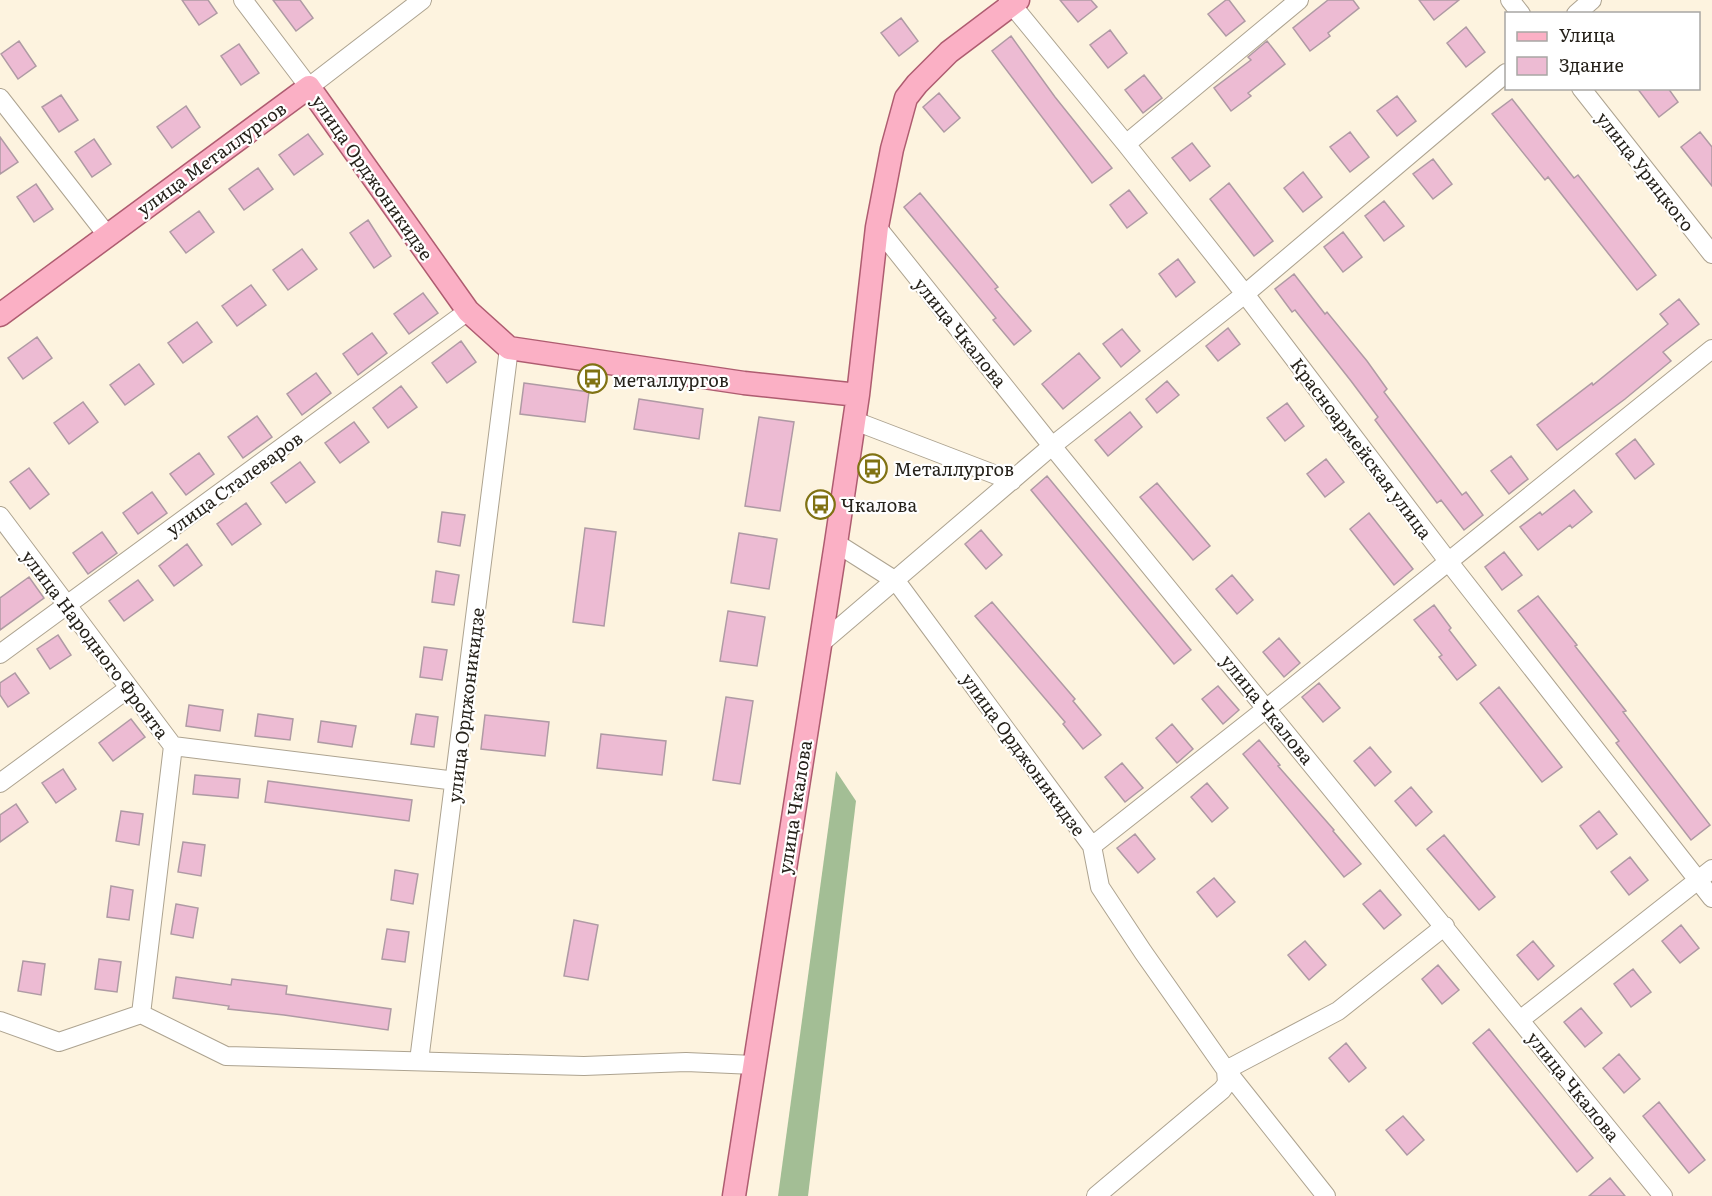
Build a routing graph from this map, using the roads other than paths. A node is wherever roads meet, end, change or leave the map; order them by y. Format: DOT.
graph roads {
  1 [pos="243,0"];
  2 [pos="422,0"];
  3 [pos="1299,0"];
  4 [pos="1510,0"];
  5 [pos="1592,0"];
  6 [pos="1012,2"];
  7 [pos="1519,12"];
  8 [pos="1578,12"];
  9 [pos="1505,74"];
  10 [pos="309,87"];
  11 [pos="1583,90"];
  12 [pos="0,98"];
  13 [pos="1126,144"];
  14 [pos="877,227"];
  15 [pos="106,235"];
  16 [pos="1712,254"];
  17 [pos="1245,294"];
  18 [pos="468,311"];
  19 [pos="0,315"];
  20 [pos="509,348"];
  21 [pos="1712,349"];
  22 [pos="858,395"];
  23 [pos="855,421"];
  24 [pos="1052,447"];
  25 [pos="1012,481"];
  26 [pos="0,516"];
  27 [pos="836,543"];
  28 [pos="1448,561"];
  29 [pos="896,581"];
  30 [pos="67,605"];
  31 [pos="819,645"];
  32 [pos="0,654"];
  33 [pos="129,688"];
  34 [pos="1267,708"];
  35 [pos="173,746"];
  36 [pos="456,781"];
  37 [pos="0,783"];
  38 [pos="1092,846"];
  39 [pos="1705,875"];
  40 [pos="1712,898"];
  41 [pos="1445,926"];
  42 [pos="141,1014"];
  43 [pos="1520,1020"];
  44 [pos="0,1021"];
  45 [pos="419,1061"];
  46 [pos="754,1065"];
  47 [pos="1226,1070"];
  48 [pos="734,1196"];
  49 [pos="1096,1196"];
  50 [pos="1326,1196"];
  51 [pos="1663,1196"];
  1 -- 10 [label="street, улица Орджоникидзе"];
  2 -- 10 [label="street, улица Металлургов"];
  3 -- 13 [label="street"];
  4 -- 7 [label="street"];
  5 -- 8 [label="street"];
  6 -- 13 [label="street, Красноармейская улица"];
  6 -- 14 [label="main road"];
  9 -- 17 [label="street"];
  10 -- 15 [label="main road, улица Металлургов"];
  10 -- 18 [label="main road, улица Орджоникидзе"];
  11 -- 16 [label="street, улица Урицкого"];
  12 -- 15 [label="street"];
  13 -- 17 [label="street, Красноармейская улица"];
  14 -- 22 [label="main road, улица Чкалова"];
  14 -- 24 [label="street, улица Чкалова"];
  15 -- 19 [label="main road, улица Металлургов"];
  17 -- 24 [label="street"];
  17 -- 28 [label="street, Красноармейская улица"];
  18 -- 20 [label="main road, улица Орджоникидзе"];
  18 -- 30 [label="street, улица Сталеваров"];
  20 -- 22 [label="main road"];
  20 -- 36 [label="street, улица Орджоникидзе"];
  21 -- 28 [label="street"];
  22 -- 23 [label="main road, улица Чкалова"];
  23 -- 25 [label="street"];
  23 -- 27 [label="main road, улица Чкалова"];
  24 -- 25 [label="street"];
  24 -- 34 [label="street, улица Чкалова"];
  25 -- 29 [label="street"];
  26 -- 30 [label="street, улица Народного Фронта"];
  27 -- 29 [label="street, улица Орджоникидзе"];
  27 -- 31 [label="main road, улица Чкалова"];
  28 -- 34 [label="street"];
  28 -- 39 [label="street, Красноармейская улица"];
  29 -- 31 [label="street"];
  29 -- 38 [label="street, улица Орджоникидзе"];
  30 -- 32 [label="street, улица Сталеваров"];
  30 -- 33 [label="street, улица Народного Фронта"];
  31 -- 46 [label="main road, улица Чкалова"];
  33 -- 35 [label="street, улица Народного Фронта"];
  33 -- 37 [label="street"];
  34 -- 38 [label="street"];
  34 -- 41 [label="street, улица Чкалова"];
  35 -- 36 [label="street, улица Народного Фронта"];
  35 -- 42 [label="street"];
  36 -- 45 [label="street, улица Орджоникидзе"];
  38 -- 47 [label="street, улица Орджоникидзе"];
  39 -- 40 [label="street, Красноармейская улица"];
  39 -- 43 [label="street"];
  41 -- 43 [label="street, улица Чкалова"];
  41 -- 47 [label="street"];
  42 -- 44 [label="street"];
  42 -- 45 [label="street"];
  43 -- 51 [label="street, улица Чкалова"];
  45 -- 46 [label="street"];
  46 -- 48 [label="main road, улица Чкалова"];
  47 -- 49 [label="street"];
  47 -- 50 [label="street, улица Орджоникидзе"];
}
